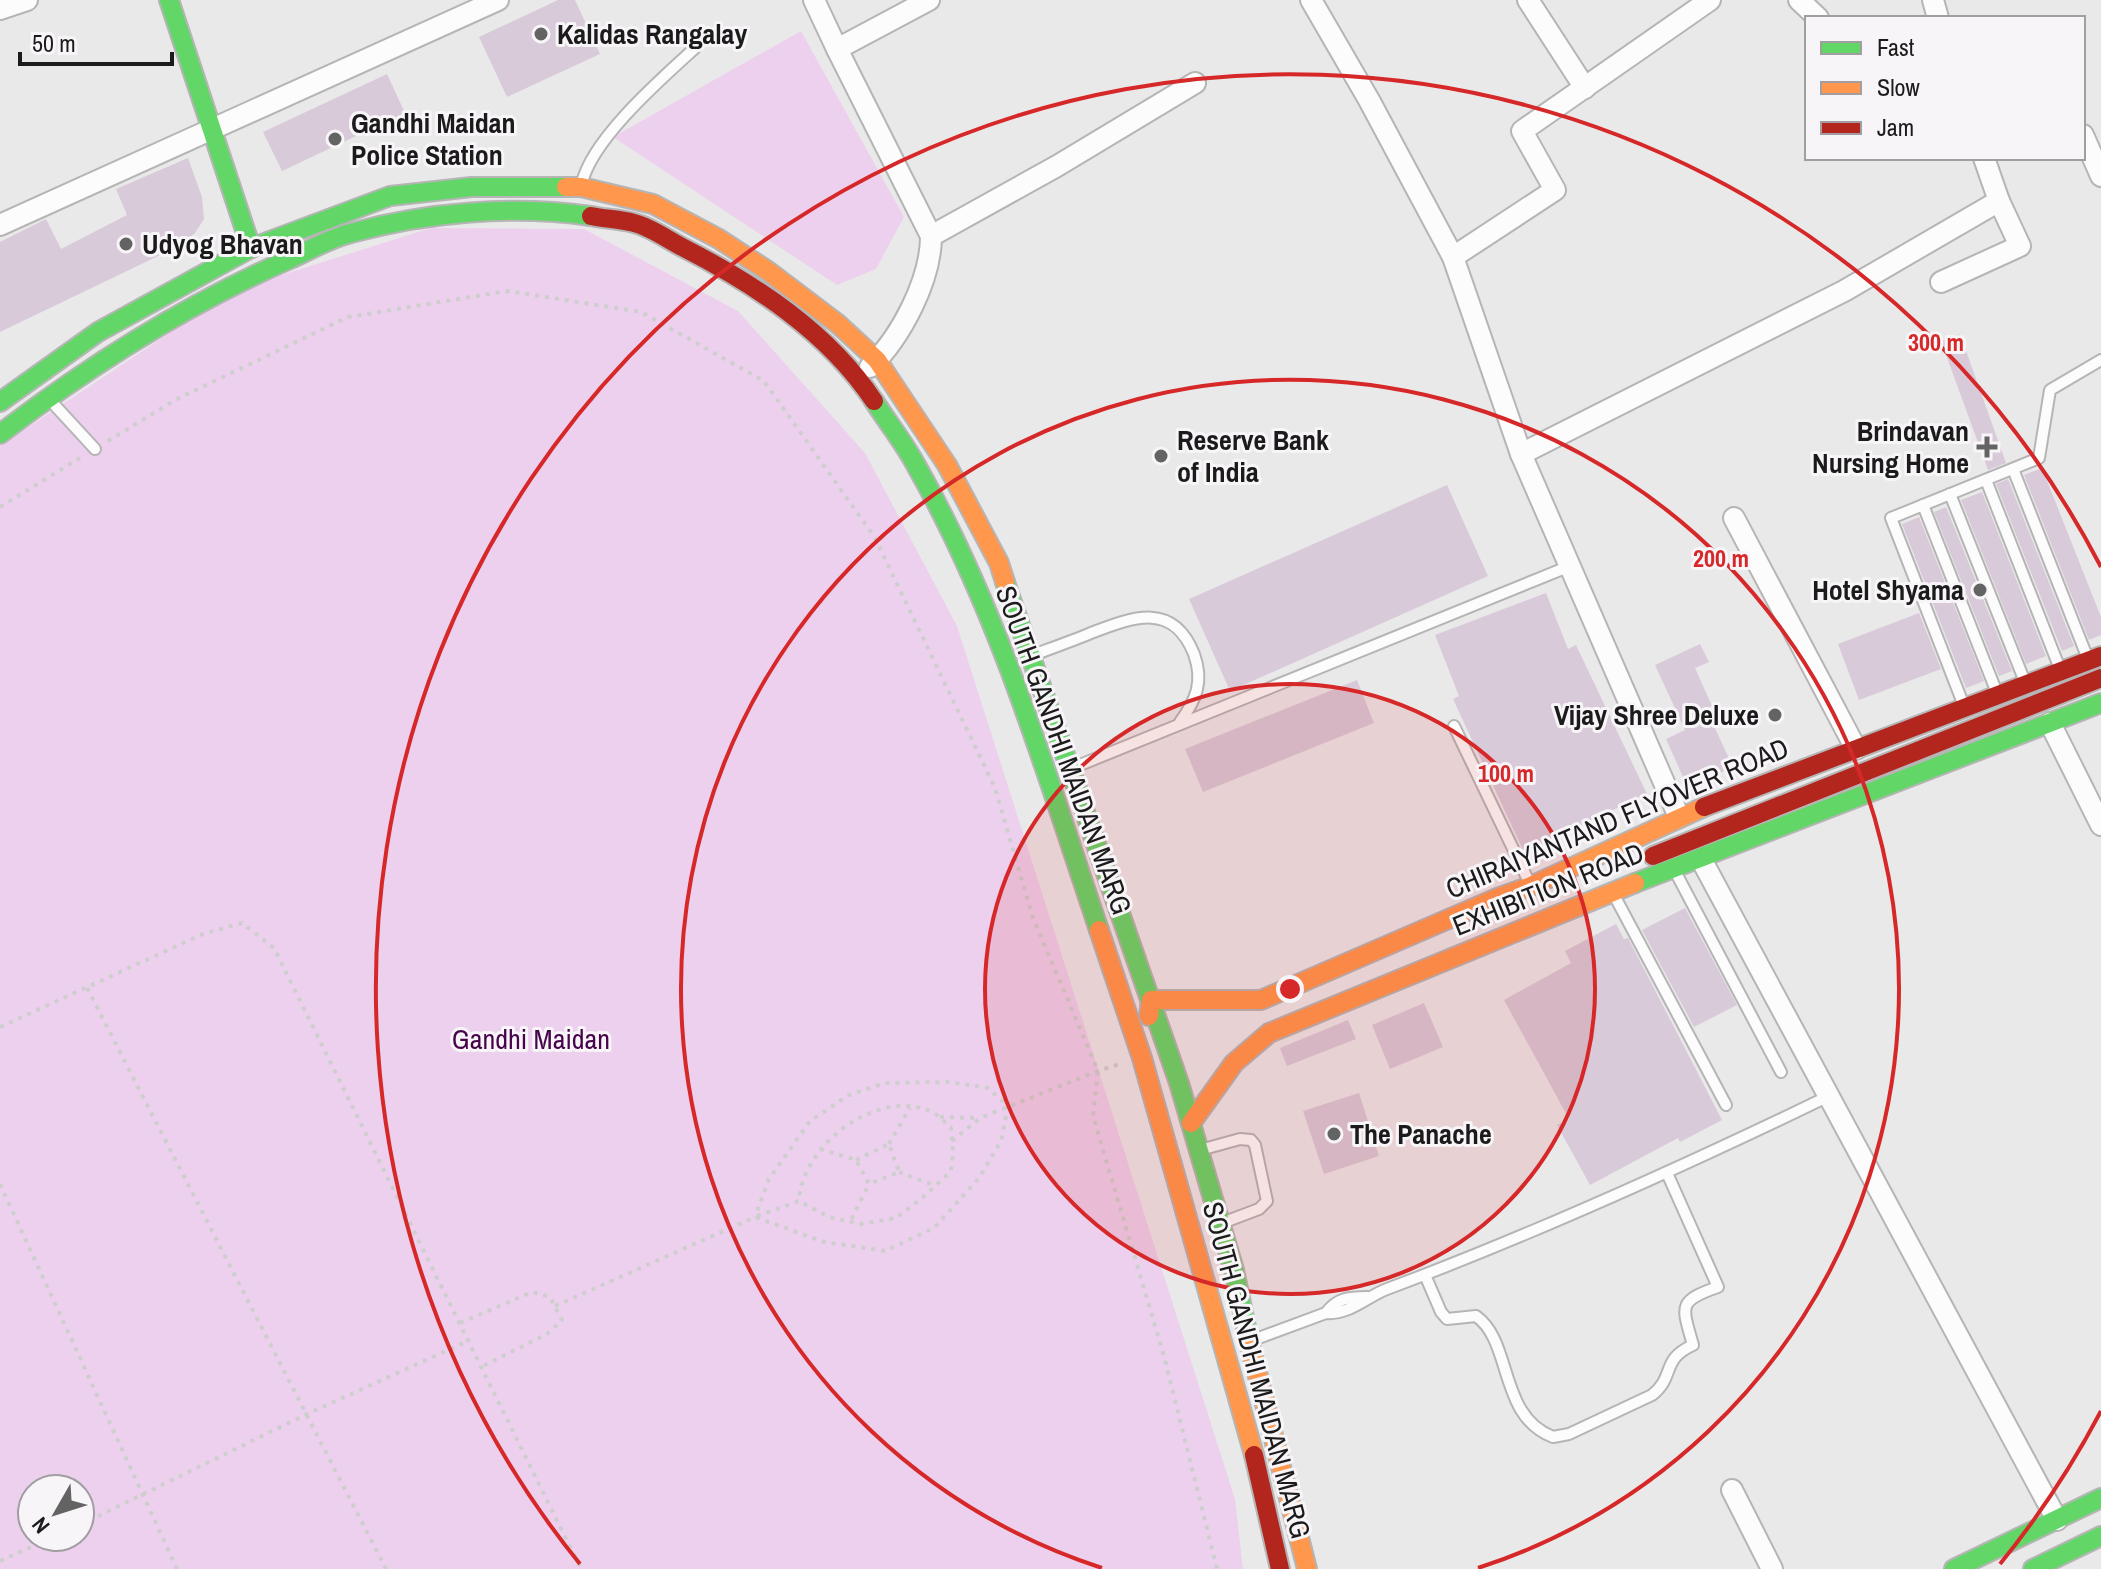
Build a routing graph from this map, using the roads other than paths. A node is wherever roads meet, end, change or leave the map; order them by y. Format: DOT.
graph roads {
  1 [pos="27,0"];
  2 [pos="169,0"];
  3 [pos="498,0"];
  4 [pos="814,0"];
  5 [pos="929,0"];
  6 [pos="1311,0"];
  7 [pos="1528,0"];
  8 [pos="1710,0"];
  9 [pos="1799,0"];
  10 [pos="0,9"];
  11 [pos="1816,16"];
  12 [pos="695,48"];
  13 [pos="837,49"];
  14 [pos="1195,83"];
  15 [pos="1585,88"];
  16 [pos="214,130"];
  17 [pos="2090,136"];
  18 [pos="1985,160"];
  19 [pos="2101,176"];
  20 [pos="581,187"];
  21 [pos="1999,201"];
  22 [pos="582,215"];
  23 [pos="0,225"];
  24 [pos="931,236"];
  25 [pos="251,248"];
  26 [pos="1453,257"];
  27 [pos="1941,282"];
  28 [pos="877,360"];
  29 [pos="2101,360"];
  30 [pos="859,378"];
  31 [pos="47,398"];
  32 [pos="0,402"];
  33 [pos="0,434"];
  34 [pos="95,449"];
  35 [pos="1521,454"];
  36 [pos="2013,469"];
  37 [pos="1986,480"];
  38 [pos="1950,494"];
  39 [pos="1923,505"];
  40 [pos="1734,518"];
  41 [pos="1570,566"];
  42 [pos="1031,656"];
  43 [pos="2095,658"];
  44 [pos="2061,671"];
  45 [pos="2101,678"];
  46 [pos="2025,684"];
  47 [pos="1998,695"];
  48 [pos="2101,703"];
  49 [pos="1965,708"];
  50 [pos="2050,723"];
  51 [pos="1178,724"];
  52 [pos="1454,726"];
  53 [pos="1856,749"];
  54 [pos="1071,769"];
  55 [pos="1049,779"];
  56 [pos="1679,817"];
  57 [pos="2101,825"];
  58 [pos="1701,859"];
  59 [pos="1632,864"];
  60 [pos="1674,869"];
  61 [pos="1572,887"];
  62 [pos="1537,892"];
  63 [pos="1612,892"];
  64 [pos="1497,898"];
  65 [pos="1523,905"];
  66 [pos="1506,934"];
  67 [pos="1151,1000"];
  68 [pos="1142,1058"];
  69 [pos="1781,1072"];
  70 [pos="1829,1096"];
  71 [pos="1726,1105"];
  72 [pos="1191,1123"];
  73 [pos="1198,1150"];
  74 [pos="1667,1173"];
  75 [pos="1220,1223"];
  76 [pos="1425,1275"];
  77 [pos="1249,1341"];
  78 [pos="1732,1490"];
  79 [pos="2101,1498"];
  80 [pos="2057,1520"];
  81 [pos="2101,1536"];
  82 [pos="1280,1569"];
  83 [pos="1307,1569"];
  84 [pos="1772,1569"];
  85 [pos="1954,1569"];
  86 [pos="2033,1569"];
  1 -- 10 [label="street"];
  2 -- 16 [label="main road"];
  3 -- 16 [label="street"];
  4 -- 13 [label="street"];
  5 -- 13 [label="street"];
  6 -- 26 [label="street"];
  7 -- 15 [label="street"];
  8 -- 15 [label="street"];
  9 -- 11 [label="street"];
  12 -- 20 [label="lane"];
  13 -- 24 [label="street"];
  14 -- 24 [label="street"];
  15 -- 26 [label="street"];
  16 -- 23 [label="street"];
  16 -- 25 [label="main road"];
  17 -- 19 [label="street"];
  18 -- 21 [label="street"];
  20 -- 22 [label="lane"];
  20 -- 25 [label="main road"];
  20 -- 28 [label="main road"];
  21 -- 27 [label="street"];
  21 -- 35 [label="street"];
  22 -- 30 [label="main road, SOUTH GANDHI MAIDAN MARG"];
  22 -- 31 [label="main road, SOUTH GANDHI MAIDAN MARG"];
  24 -- 28 [label="street"];
  25 -- 32 [label="main road"];
  26 -- 35 [label="street"];
  28 -- 30 [label="street"];
  28 -- 42 [label="main road"];
  29 -- 36 [label="lane"];
  30 -- 55 [label="main road, SOUTH GANDHI MAIDAN MARG"];
  31 -- 33 [label="main road, SOUTH GANDHI MAIDAN MARG"];
  31 -- 34 [label="lane"];
  35 -- 41 [label="street"];
  36 -- 37 [label="lane"];
  36 -- 43 [label="lane"];
  37 -- 38 [label="lane"];
  37 -- 44 [label="lane"];
  38 -- 39 [label="lane"];
  38 -- 46 [label="lane"];
  39 -- 47 [label="lane"];
  39 -- 49 [label="lane"];
  40 -- 53 [label="street"];
  41 -- 51 [label="lane"];
  41 -- 56 [label="street"];
  42 -- 51 [label="lane"];
  42 -- 54 [label="main road"];
  43 -- 44 [label="main road, CHIRAIYANTAND FLYOVER ROAD"];
  44 -- 46 [label="main road, CHIRAIYANTAND FLYOVER ROAD"];
  45 -- 59 [label="main road"];
  46 -- 47 [label="main road, CHIRAIYANTAND FLYOVER ROAD"];
  47 -- 49 [label="main road, CHIRAIYANTAND FLYOVER ROAD"];
  48 -- 50 [label="main road, EXHIBITION ROAD"];
  49 -- 53 [label="main road, CHIRAIYANTAND FLYOVER ROAD"];
  50 -- 57 [label="street"];
  50 -- 58 [label="main road, EXHIBITION ROAD"];
  51 -- 54 [label="lane"];
  52 -- 62 [label="lane"];
  53 -- 56 [label="main road, CHIRAIYANTAND FLYOVER ROAD"];
  54 -- 55 [label="lane"];
  54 -- 67 [label="main road"];
  55 -- 68 [label="main road, SOUTH GANDHI MAIDAN MARG"];
  56 -- 62 [label="main road, CHIRAIYANTAND FLYOVER ROAD"];
  58 -- 60 [label="main road, EXHIBITION ROAD"];
  58 -- 70 [label="street"];
  60 -- 63 [label="main road, EXHIBITION ROAD"];
  60 -- 69 [label="lane"];
  61 -- 62 [label="main road"];
  62 -- 64 [label="main road, CHIRAIYANTAND FLYOVER ROAD"];
  62 -- 65 [label="main road"];
  63 -- 66 [label="main road, EXHIBITION ROAD"];
  63 -- 71 [label="lane"];
  64 -- 65 [label="main road"];
  64 -- 67 [label="main road, CHIRAIYANTAND FLYOVER ROAD"];
  65 -- 66 [label="main road"];
  66 -- 72 [label="main road, EXHIBITION ROAD"];
  67 -- 68 [label="main road"];
  67 -- 72 [label="main road"];
  68 -- 82 [label="main road, SOUTH GANDHI MAIDAN MARG"];
  70 -- 74 [label="lane"];
  70 -- 80 [label="street"];
  72 -- 73 [label="main road"];
  73 -- 75 [label="main road"];
  73 -- 75 [label="lane"];
  74 -- 76 [label="lane"];
  74 -- 76 [label="lane"];
  75 -- 77 [label="main road"];
  76 -- 77 [label="lane"];
  77 -- 83 [label="main road"];
  78 -- 84 [label="street"];
  79 -- 80 [label="main road"];
  80 -- 85 [label="main road"];
  81 -- 86 [label="main road"];
}
